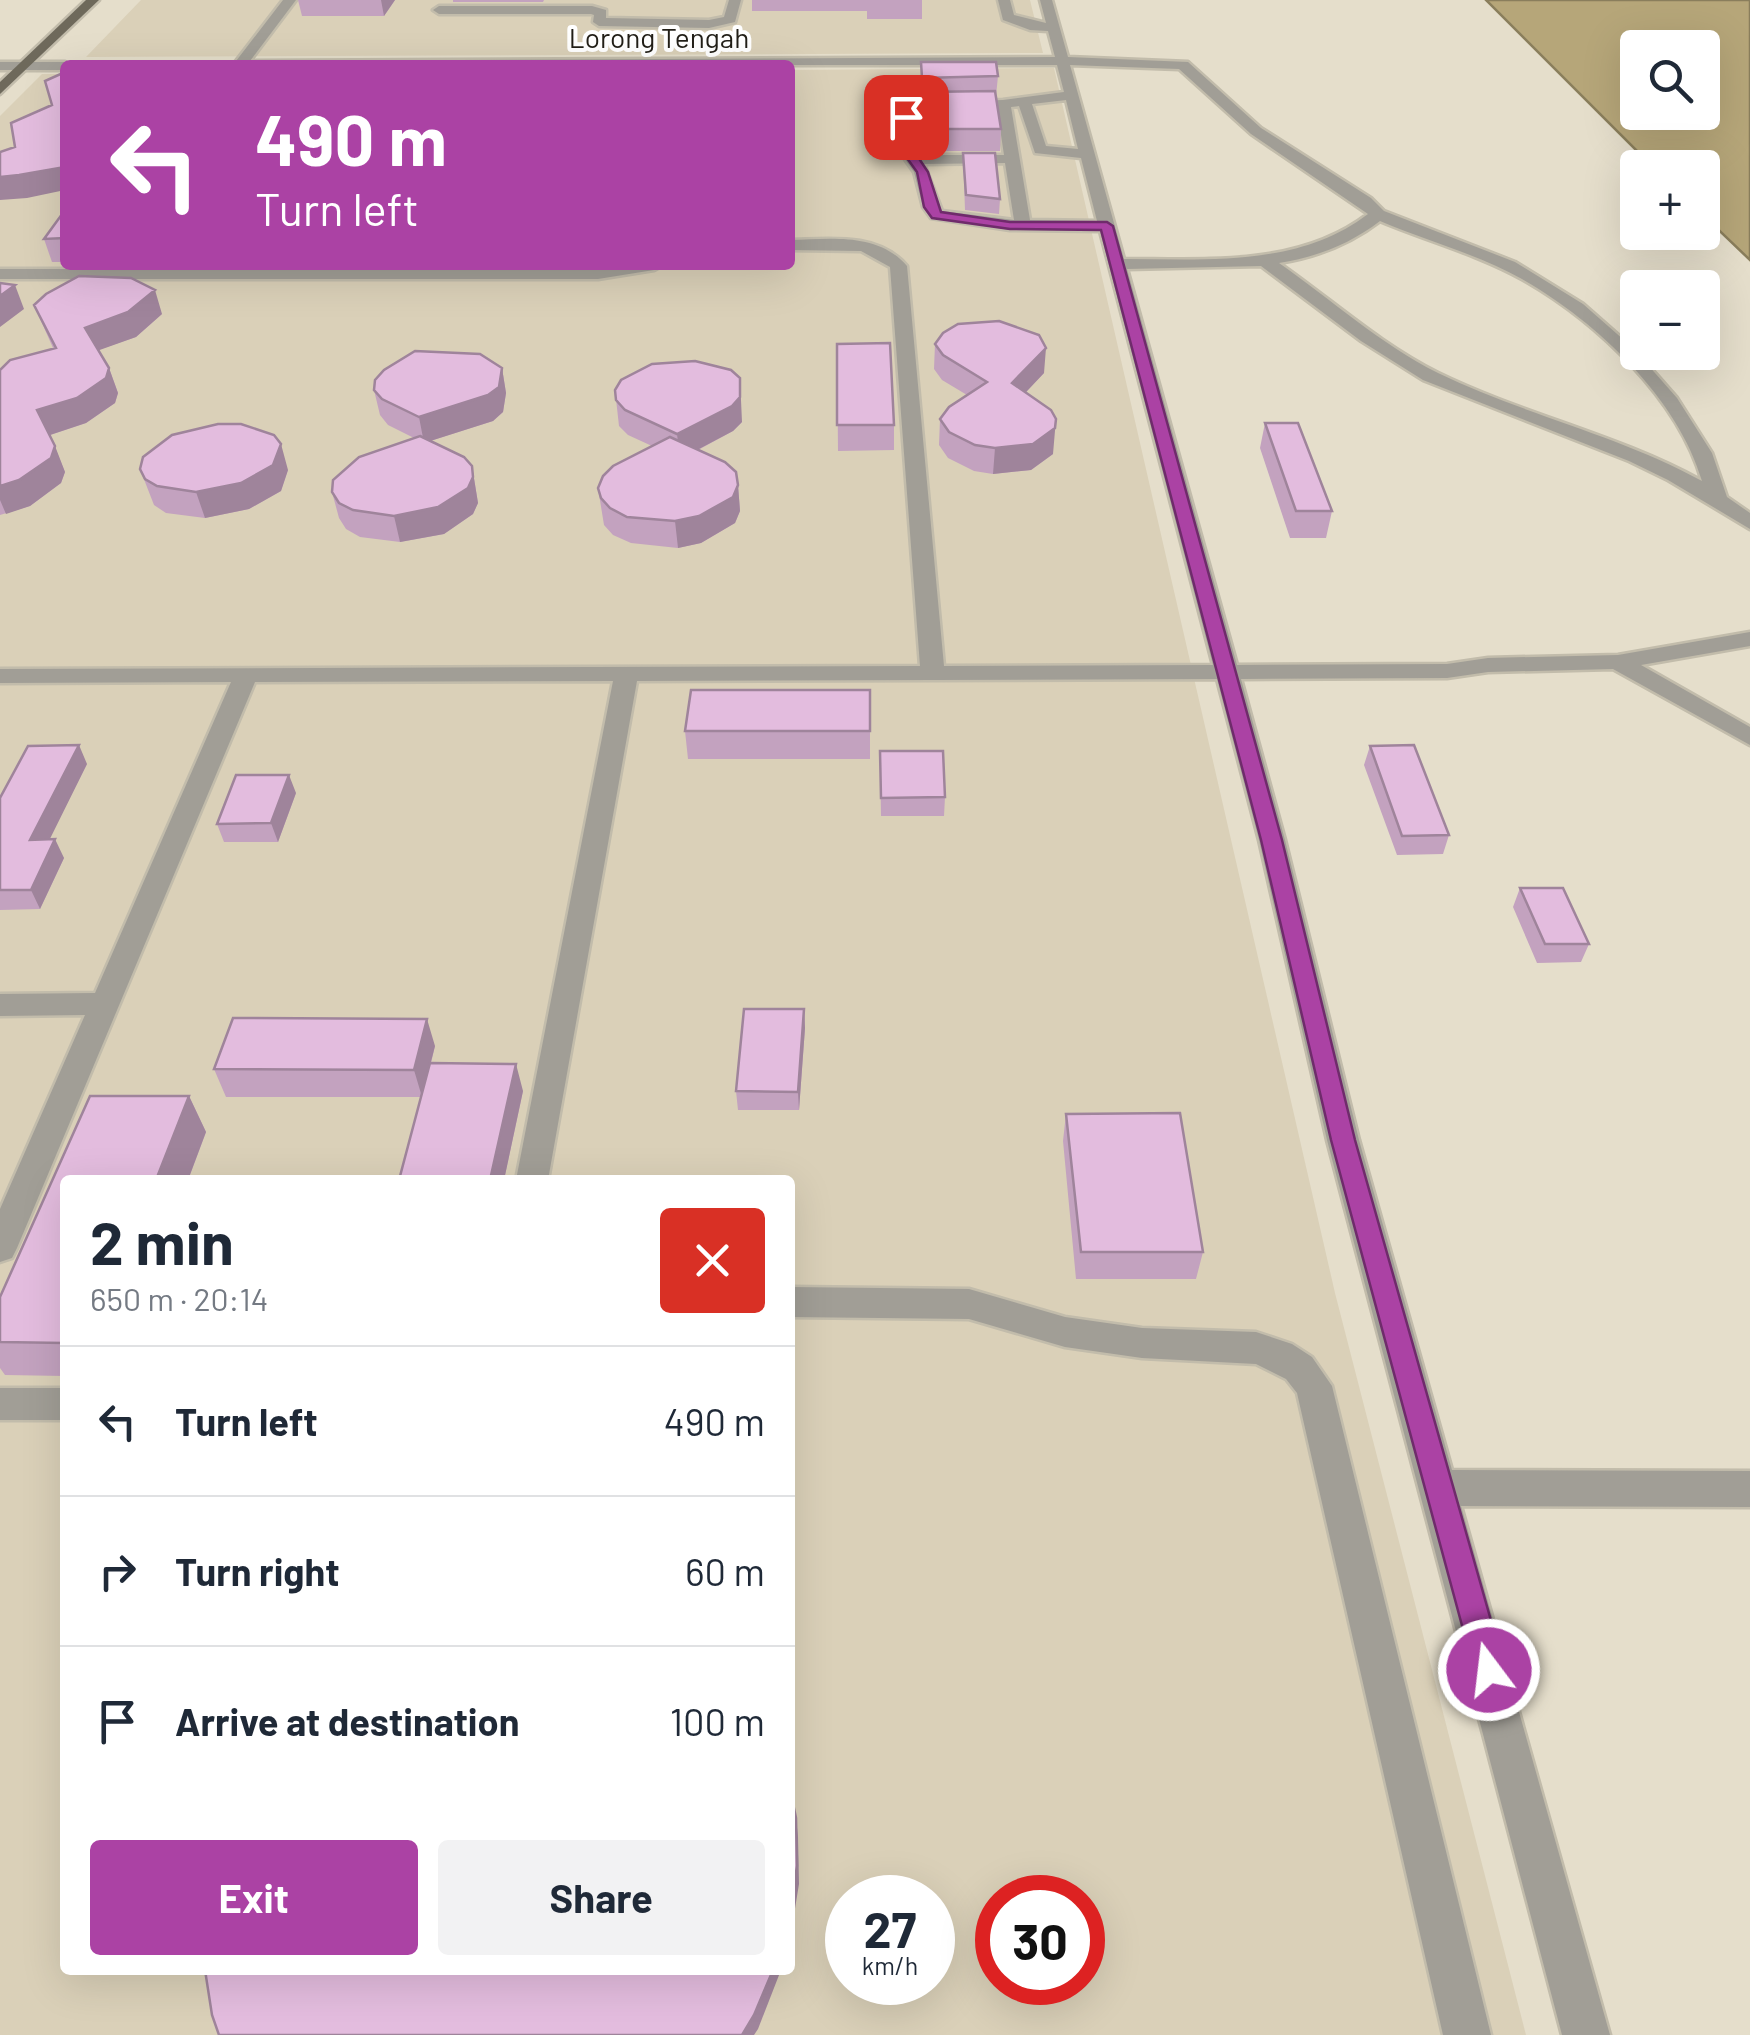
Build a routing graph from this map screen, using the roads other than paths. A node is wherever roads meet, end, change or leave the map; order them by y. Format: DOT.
graph roads {
  1 [pos="93,0"];
  2 [pos="290,0"];
  3 [pos="735,0"];
  4 [pos="1004,0"];
  5 [pos="1046,0"];
  6 [pos="441,5"];
  7 [pos="1053,28"];
  8 [pos="244,60"];
  9 [pos="1062,61"];
  10 [pos="795,64"];
  11 [pos="0,66"];
  12 [pos="25,66"];
  13 [pos="60,66"];
  14 [pos="0,90"];
  15 [pos="1072,96"];
  16 [pos="1024,102"];
  17 [pos="1003,104"];
  18 [pos="1086,154"];
  19 [pos="1013,159"];
  20 [pos="914,160"];
  21 [pos="1372,207"];
  22 [pos="1023,226"];
  23 [pos="1107,226"];
  24 [pos="795,245"];
  25 [pos="1267,262"];
  26 [pos="1116,264"];
  27 [pos="210,270"];
  28 [pos="330,270"];
  29 [pos="623,270"];
  30 [pos="0,274"];
  31 [pos="1717,496"];
  32 [pos="1750,523"];
  33 [pos="1750,639"];
  34 [pos="1618,662"];
  35 [pos="1225,673"];
  36 [pos="933,674"];
  37 [pos="0,676"];
  38 [pos="246,676"];
  39 [pos="626,676"];
  40 [pos="1750,737"];
  41 [pos="104,1004"];
  42 [pos="0,1005"];
  43 [pos="533,1175"];
  44 [pos="0,1248"];
  45 [pos="795,1302"];
  46 [pos="0,1404"];
  47 [pos="60,1404"];
  48 [pos="1441,1488"];
  49 [pos="1750,1489"];
  50 [pos="1467,2035"];
  51 [pos="1586,2035"];
  1 -- 12 [label="main road"];
  2 -- 8 [label="street"];
  3 -- 6 [label="street"];
  4 -- 7 [label="street"];
  5 -- 7 [label="street"];
  7 -- 9 [label="street"];
  9 -- 10 [label="street, Lorong Tengah"];
  9 -- 15 [label="street"];
  9 -- 21 [label="street, Lorong Tengah"];
  11 -- 12 [label="street"];
  12 -- 13 [label="street"];
  12 -- 14 [label="main road"];
  15 -- 16 [label="street"];
  15 -- 18 [label="street"];
  16 -- 17 [label="street"];
  16 -- 18 [label="street"];
  17 -- 19 [label="street"];
  17 -- 20 [label="street"];
  18 -- 23 [label="street"];
  19 -- 20 [label="street"];
  19 -- 22 [label="street"];
  20 -- 22 [label="street"];
  21 -- 25 [label="street"];
  21 -- 31 [label="street, Lorong Tengah"];
  22 -- 23 [label="street"];
  23 -- 26 [label="street"];
  24 -- 36 [label="street"];
  25 -- 26 [label="street"];
  25 -- 31 [label="street"];
  26 -- 35 [label="street"];
  27 -- 30 [label="street"];
  28 -- 29 [label="street"];
  31 -- 32 [label="street"];
  33 -- 34 [label="street"];
  34 -- 35 [label="street"];
  34 -- 40 [label="street"];
  35 -- 36 [label="street"];
  35 -- 48 [label="street"];
  36 -- 39 [label="street"];
  37 -- 38 [label="street"];
  38 -- 39 [label="street"];
  38 -- 41 [label="street"];
  39 -- 43 [label="street"];
  41 -- 42 [label="street"];
  41 -- 44 [label="street"];
  45 -- 50 [label="street"];
  46 -- 47 [label="street"];
  48 -- 49 [label="street"];
  48 -- 51 [label="street"];
}
